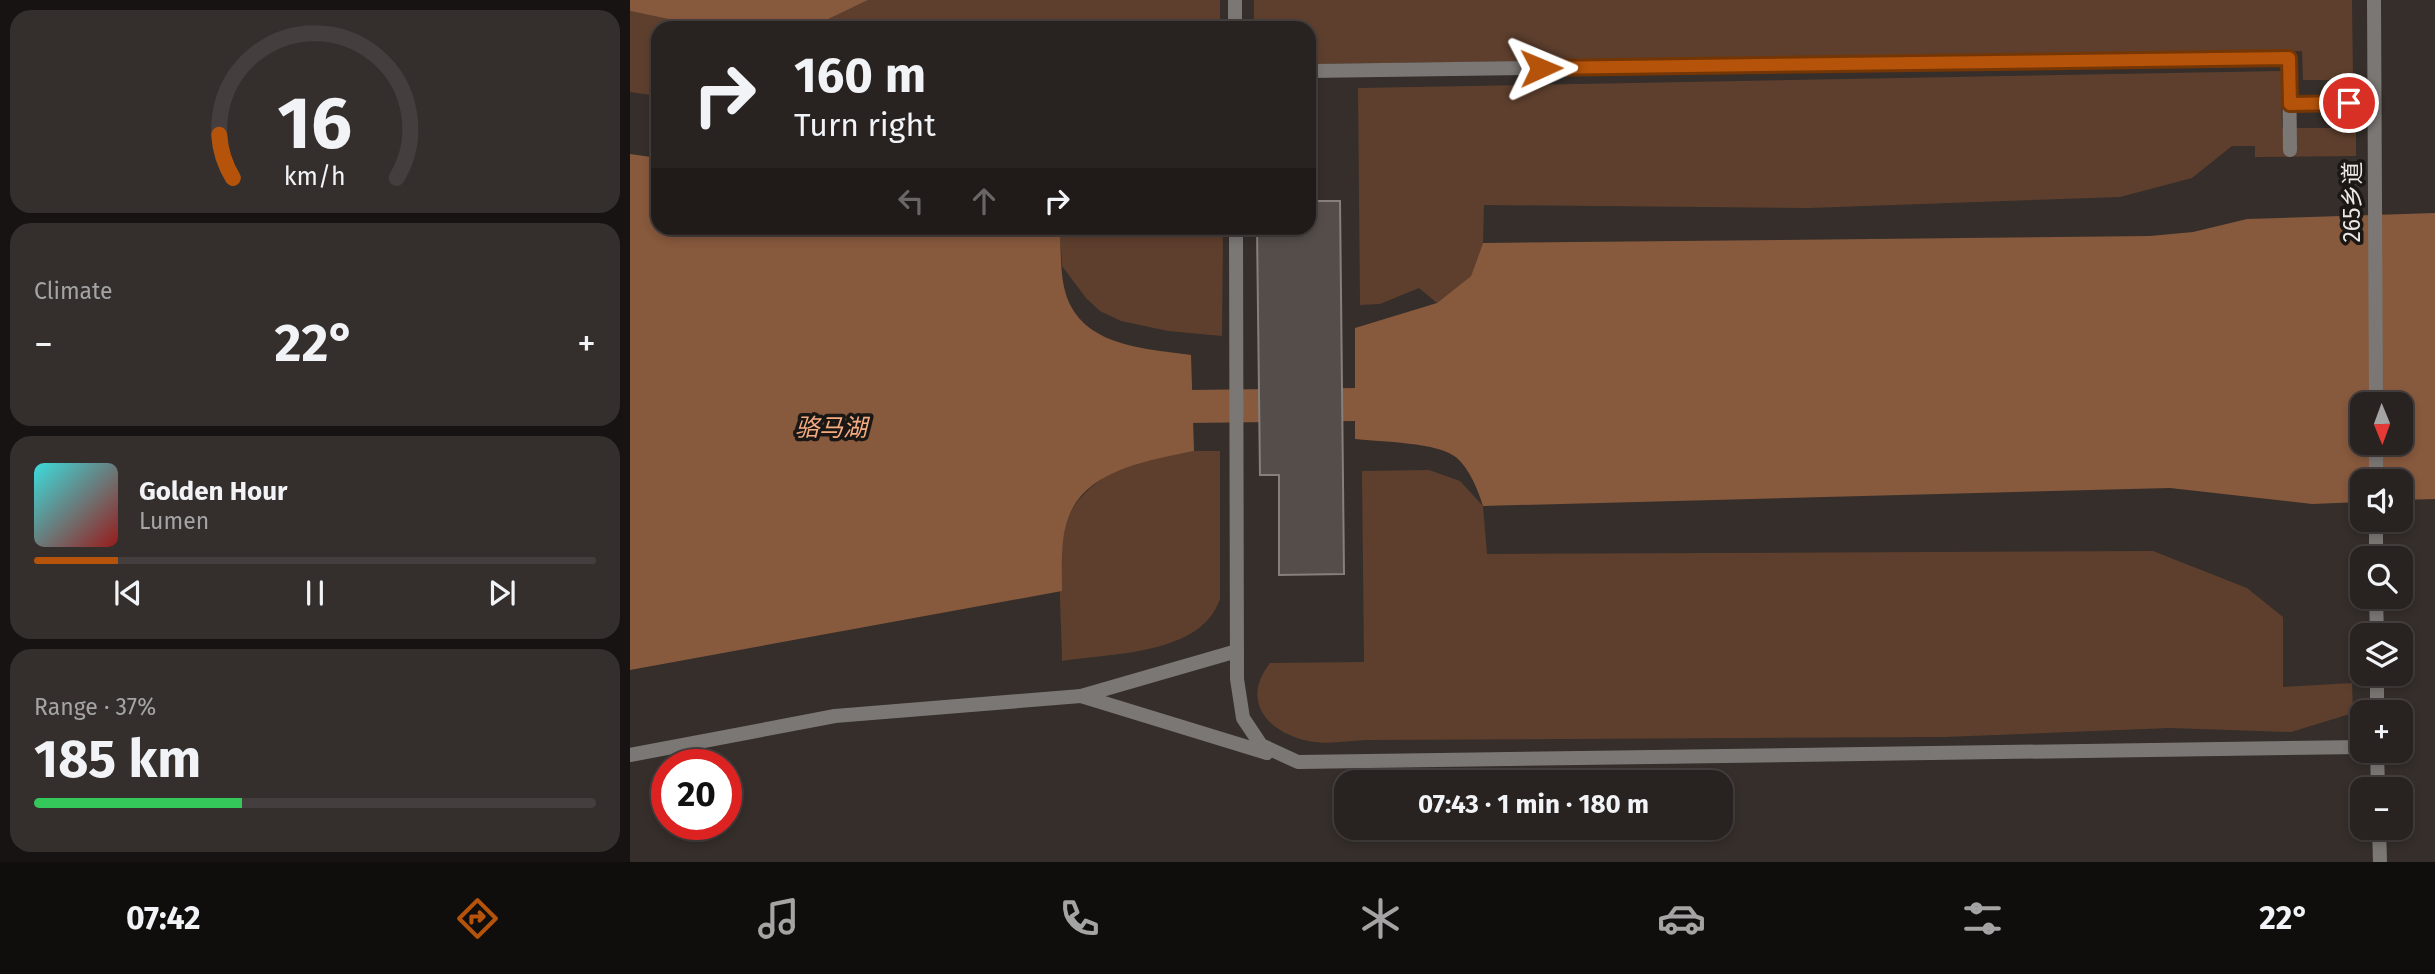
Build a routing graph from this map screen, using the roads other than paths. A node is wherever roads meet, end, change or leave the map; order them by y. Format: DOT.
graph roads {
  1 [pos="1235,0"];
  2 [pos="2374,0"];
  3 [pos="1235,21"];
  4 [pos="1316,71"];
  5 [pos="2290,104"];
  6 [pos="2374,105"];
  7 [pos="2290,150"];
  8 [pos="1236,235"];
  9 [pos="2375,392"];
  10 [pos="1237,651"];
  11 [pos="1082,696"];
  12 [pos="2350,747"];
  13 [pos="630,755"];
  14 [pos="1298,762"];
  15 [pos="2379,840"];
  16 [pos="2380,862"];
  1 -- 3 [label="street"];
  2 -- 6 [label="street, 265乡道"];
  4 -- 5 [label="street"];
  5 -- 6 [label="street"];
  5 -- 7 [label="street"];
  6 -- 9 [label="street, 265乡道"];
  8 -- 10 [label="street"];
  10 -- 11 [label="street"];
  10 -- 14 [label="street"];
  11 -- 13 [label="street"];
  11 -- 14 [label="street"];
  12 -- 14 [label="street"];
  15 -- 16 [label="street"];
}
